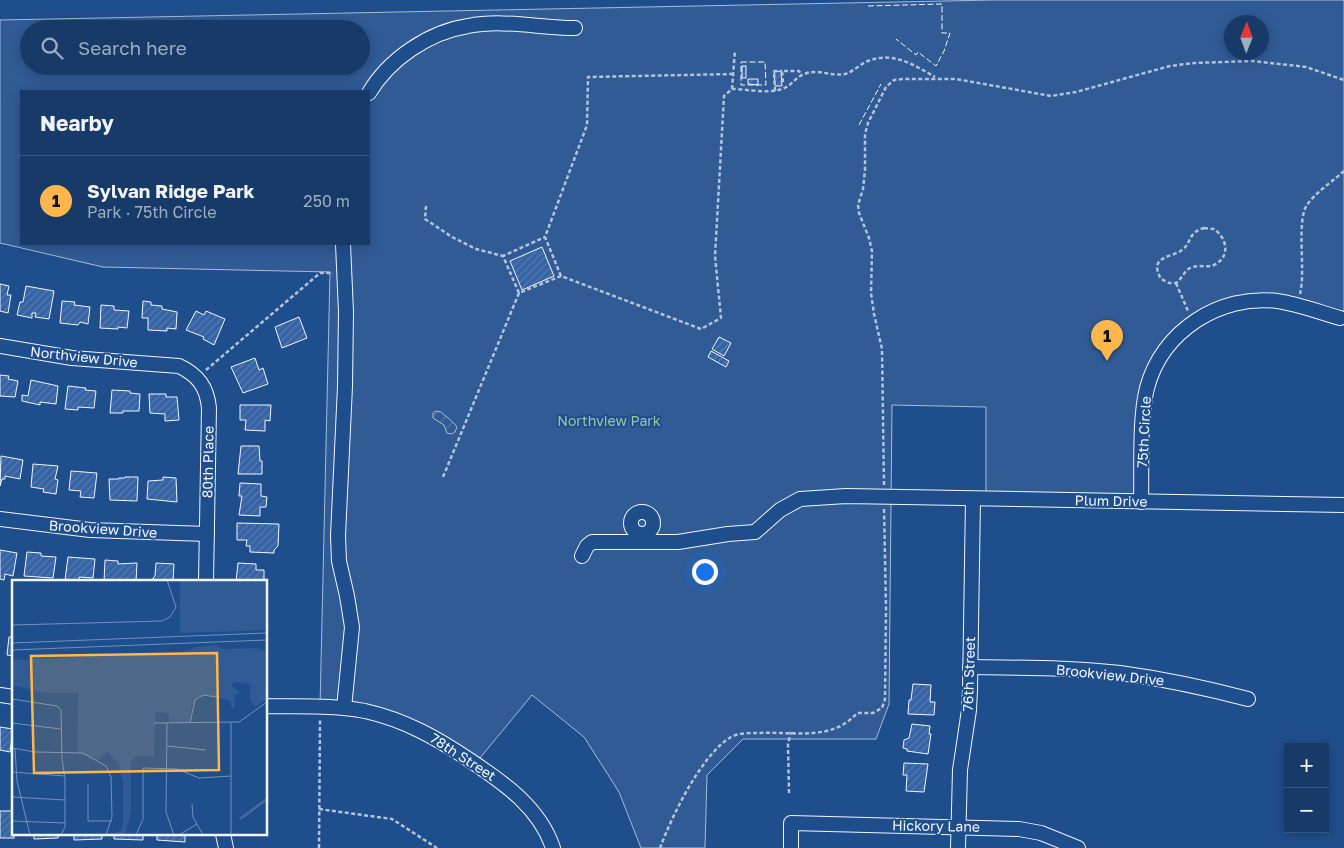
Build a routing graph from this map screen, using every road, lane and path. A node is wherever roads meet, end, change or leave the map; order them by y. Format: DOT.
graph roads {
  1 [pos="575,28"];
  2 [pos="735,50"];
  3 [pos="782,71"];
  4 [pos="733,74"];
  5 [pos="801,74"];
  6 [pos="936,78"];
  7 [pos="1344,80"];
  8 [pos="783,82"];
  9 [pos="732,89"];
  10 [pos="370,91"];
  11 [pos="775,91"];
  12 [pos="1344,171"];
  13 [pos="426,206"];
  14 [pos="545,237"];
  15 [pos="343,245"];
  16 [pos="503,256"];
  17 [pos="344,273"];
  18 [pos="561,276"];
  19 [pos="1176,283"];
  20 [pos="519,293"];
  21 [pos="1296,305"];
  22 [pos="1340,318"];
  23 [pos="1194,322"];
  24 [pos="0,346"];
  25 [pos="198,378"];
  26 [pos="443,477"];
  27 [pos="881,497"];
  28 [pos="973,499"];
  29 [pos="1141,502"];
  30 [pos="1344,505"];
  31 [pos="0,519"];
  32 [pos="207,534"];
  33 [pos="582,556"];
  34 [pos="206,580"];
  35 [pos="970,667"];
  36 [pos="1248,699"];
  37 [pos="268,706"];
  38 [pos="320,708"];
  39 [pos="344,708"];
  40 [pos="791,732"];
  41 [pos="789,793"];
  42 [pos="319,809"];
  43 [pos="958,827"];
  44 [pos="319,848"];
  45 [pos="437,848"];
  46 [pos="552,848"];
  47 [pos="660,848"];
  48 [pos="791,848"];
  49 [pos="958,848"];
  50 [pos="1078,848"];
  1 -- 10 [label="street"];
  2 -- 4 [label="path"];
  3 -- 5 [label="path"];
  3 -- 8 [label="path"];
  3 -- 11 [label="path"];
  4 -- 9 [label="path"];
  4 -- 14 [label="path"];
  5 -- 6 [label="path"];
  5 -- 11 [label="path"];
  6 -- 7 [label="path"];
  6 -- 27 [label="path"];
  9 -- 11 [label="path"];
  9 -- 18 [label="path"];
  12 -- 21 [label="path"];
  13 -- 16 [label="path"];
  14 -- 16 [label="path"];
  14 -- 18 [label="path"];
  15 -- 17 [label="street"];
  16 -- 20 [label="path"];
  17 -- 25 [label="path"];
  17 -- 39 [label="street"];
  18 -- 20 [label="path"];
  19 -- 19 [label="path"];
  19 -- 23 [label="path"];
  20 -- 26 [label="path"];
  21 -- 22 [label="street, 75th Circle"];
  21 -- 23 [label="street, 75th Circle"];
  23 -- 29 [label="street, 75th Circle"];
  24 -- 25 [label="street, Northview Drive"];
  25 -- 32 [label="street, 80th Place"];
  27 -- 28 [label="street, Plum Drive"];
  27 -- 33 [label="street, Plum Drive"];
  27 -- 40 [label="path"];
  28 -- 29 [label="street, Plum Drive"];
  28 -- 35 [label="street, 76th Street"];
  29 -- 30 [label="street, Plum Drive"];
  31 -- 32 [label="street, Brookview Drive"];
  32 -- 34 [label="street, 80th Place"];
  35 -- 36 [label="street, Brookview Drive"];
  35 -- 43 [label="street, 76th Street"];
  37 -- 38 [label="street"];
  38 -- 39 [label="street"];
  38 -- 42 [label="path"];
  39 -- 46 [label="street, 78th Street"];
  40 -- 41 [label="path"];
  40 -- 47 [label="path"];
  42 -- 44 [label="path"];
  42 -- 45 [label="path"];
  43 -- 48 [label="street, Hickory Lane"];
  43 -- 49 [label="street, 76th Street"];
  43 -- 50 [label="street, Hickory Lane"];
}
